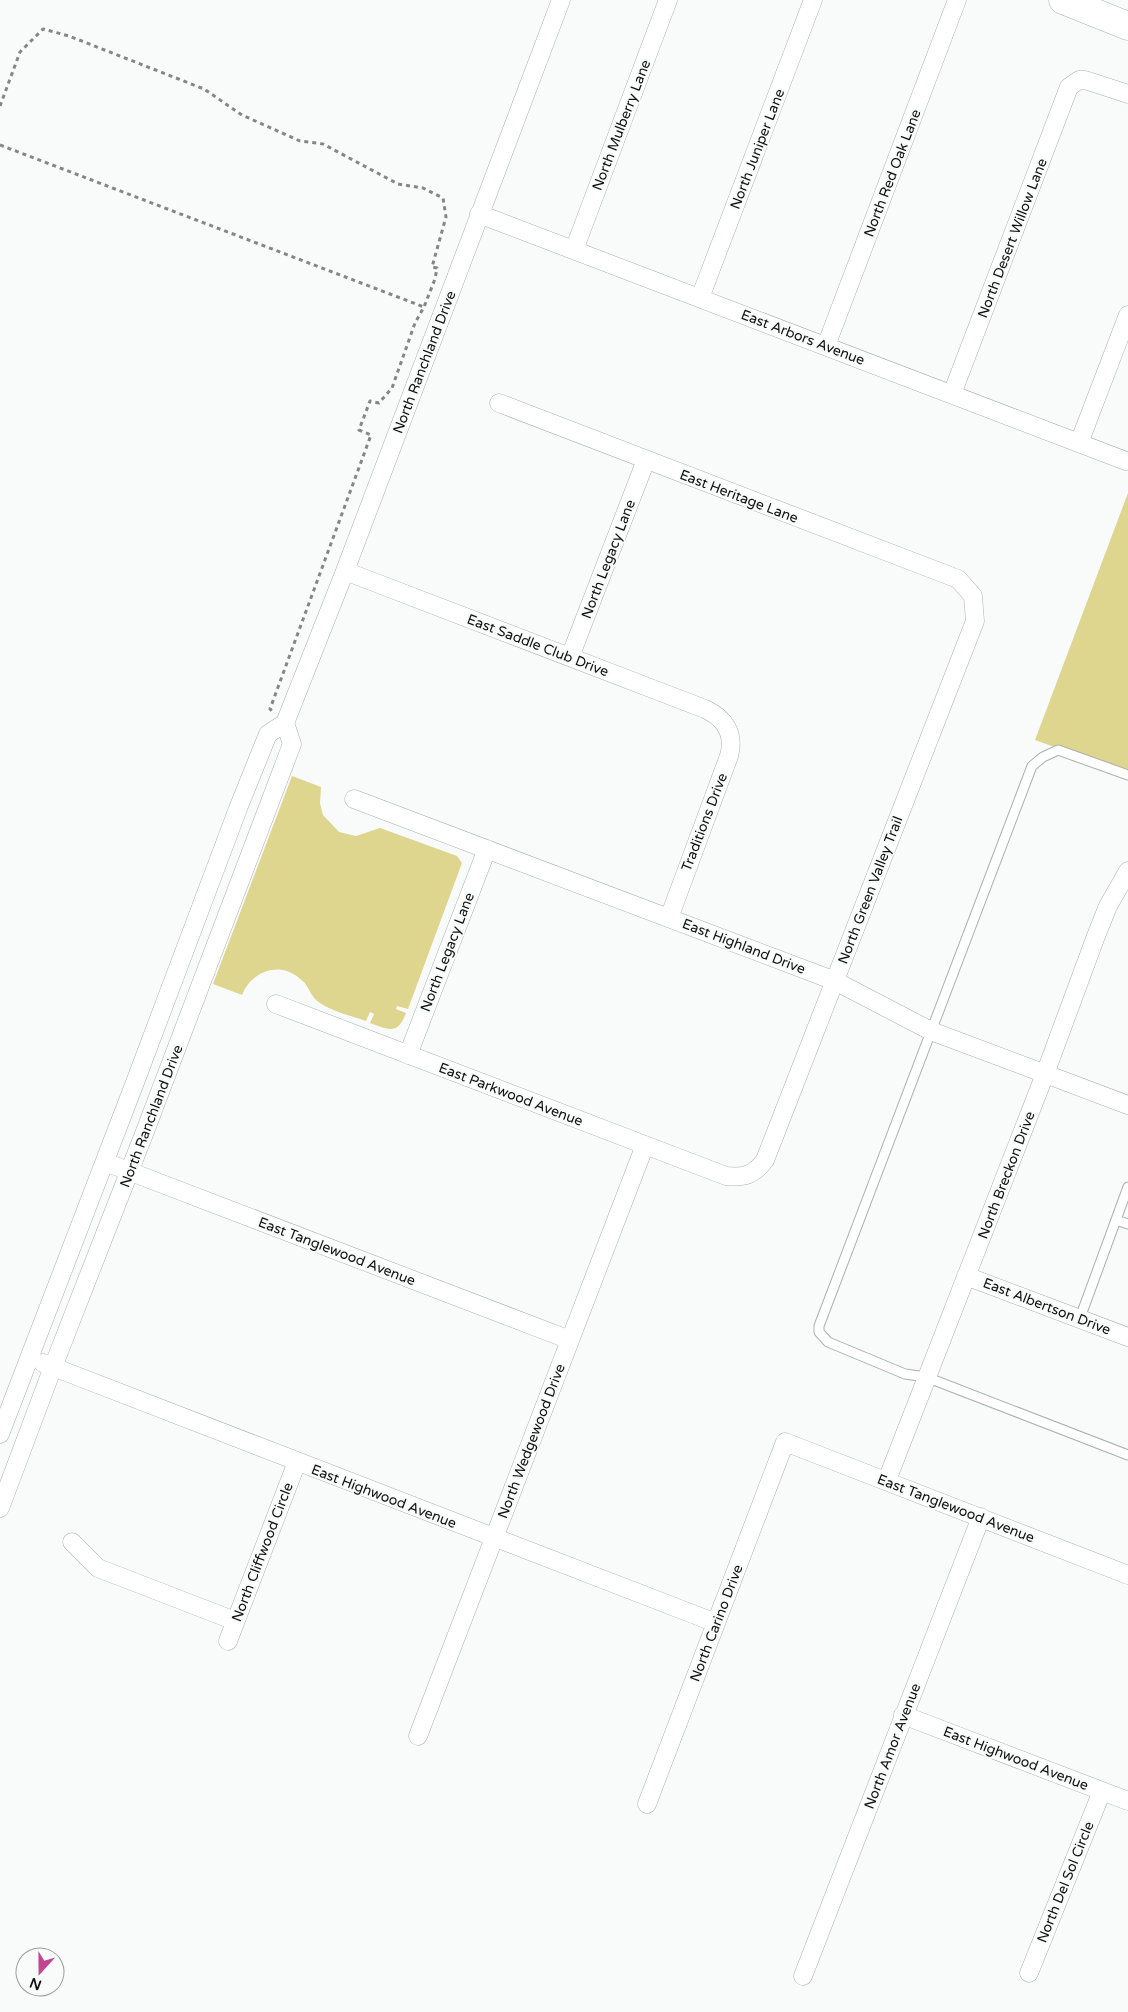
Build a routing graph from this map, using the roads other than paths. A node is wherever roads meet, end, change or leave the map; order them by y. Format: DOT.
graph roads {
  1 [pos="561,0"];
  2 [pos="668,0"];
  3 [pos="813,0"];
  4 [pos="957,0"];
  5 [pos="1063,0"];
  6 [pos="1128,26"];
  7 [pos="1128,94"];
  8 [pos="479,214"];
  9 [pos="574,250"];
  10 [pos="700,298"];
  11 [pos="1128,315"];
  12 [pos="826,346"];
  13 [pos="952,394"];
  14 [pos="498,403"];
  15 [pos="1079,443"];
  16 [pos="646,460"];
  17 [pos="1126,461"];
  18 [pos="345,570"];
  19 [pos="973,596"];
  20 [pos="570,657"];
  21 [pos="285,723"];
  22 [pos="727,726"];
  23 [pos="1128,775"];
  24 [pos="354,799"];
  25 [pos="487,849"];
  26 [pos="1128,871"];
  27 [pos="668,918"];
  28 [pos="835,981"];
  29 [pos="276,1004"];
  30 [pos="931,1031"];
  31 [pos="408,1055"];
  32 [pos="1045,1074"];
  33 [pos="1128,1105"];
  34 [pos="645,1145"];
  35 [pos="105,1162"];
  36 [pos="130,1171"];
  37 [pos="746,1175"];
  38 [pos="1128,1187"];
  39 [pos="1116,1220"];
  40 [pos="1128,1224"];
  41 [pos="966,1276"];
  42 [pos="1080,1318"];
  43 [pos="1128,1337"];
  44 [pos="570,1340"];
  45 [pos="29,1358"];
  46 [pos="53,1367"];
  47 [pos="926,1377"];
  48 [pos="0,1434"];
  49 [pos="784,1442"];
  50 [pos="1128,1455"];
  51 [pos="297,1462"];
  52 [pos="887,1480"];
  53 [pos="0,1508"];
  54 [pos="981,1517"];
  55 [pos="494,1538"];
  56 [pos="72,1542"];
  57 [pos="1128,1575"];
  58 [pos="235,1621"];
  59 [pos="716,1623"];
  60 [pos="228,1641"];
  61 [pos="903,1715"];
  62 [pos="418,1736"];
  63 [pos="1102,1791"];
  64 [pos="1128,1801"];
  65 [pos="647,1804"];
  66 [pos="1029,1973"];
  67 [pos="804,1976"];
  1 -- 8 [label="street, North Ranchland Drive"];
  2 -- 9 [label="street, North Mulberry Lane"];
  3 -- 10 [label="street, North Juniper Lane"];
  4 -- 12 [label="street, North Red Oak Lane"];
  5 -- 6 [label="main road"];
  7 -- 13 [label="street, North Desert Willow Lane"];
  8 -- 9 [label="street, East Arbors Avenue"];
  8 -- 18 [label="street, North Ranchland Drive"];
  9 -- 10 [label="street, East Arbors Avenue"];
  10 -- 12 [label="street, East Arbors Avenue"];
  11 -- 15 [label="street"];
  12 -- 13 [label="street, East Arbors Avenue"];
  13 -- 15 [label="street, East Arbors Avenue"];
  14 -- 16 [label="street, East Heritage Lane"];
  15 -- 17 [label="street, East Arbors Avenue"];
  16 -- 19 [label="street, East Heritage Lane"];
  16 -- 20 [label="street, North Legacy Lane"];
  18 -- 20 [label="street, East Saddle Club Drive"];
  18 -- 21 [label="street, North Ranchland Drive"];
  19 -- 28 [label="street, North Green Valley Trail"];
  20 -- 22 [label="street, East Saddle Club Drive"];
  21 -- 35 [label="street, North Ranchland Drive"];
  21 -- 36 [label="street, North Ranchland Drive"];
  22 -- 27 [label="street, Traditions Drive"];
  23 -- 30 [label="lane"];
  24 -- 25 [label="street, East Highland Drive"];
  25 -- 27 [label="street, East Highland Drive"];
  25 -- 31 [label="street, North Legacy Lane"];
  26 -- 32 [label="street, North Breckon Drive"];
  27 -- 28 [label="street, East Highland Drive"];
  28 -- 30 [label="street, East Highland Drive"];
  28 -- 37 [label="street, North Green Valley Trail"];
  29 -- 31 [label="street, East Parkwood Avenue"];
  30 -- 32 [label="street, East Highland Drive"];
  30 -- 47 [label="lane"];
  31 -- 34 [label="street, East Parkwood Avenue"];
  32 -- 33 [label="street, East Highland Drive"];
  32 -- 41 [label="street, North Breckon Drive"];
  34 -- 37 [label="street, East Parkwood Avenue"];
  34 -- 44 [label="street, North Wedgewood Drive"];
  35 -- 36 [label="street, East Tanglewood Avenue"];
  35 -- 45 [label="street, North Ranchland Drive"];
  36 -- 44 [label="street, East Tanglewood Avenue"];
  36 -- 46 [label="street, North Ranchland Drive"];
  38 -- 39 [label="lane"];
  39 -- 40 [label="lane"];
  39 -- 42 [label="lane"];
  41 -- 42 [label="street, East Albertson Drive"];
  41 -- 47 [label="street, North Breckon Drive"];
  42 -- 43 [label="street, East Albertson Drive"];
  44 -- 55 [label="street, North Wedgewood Drive"];
  45 -- 46 [label="street, East Highwood Avenue"];
  45 -- 48 [label="street, North Ranchland Drive"];
  46 -- 51 [label="street, East Highwood Avenue"];
  46 -- 53 [label="street, North Ranchland Drive"];
  47 -- 50 [label="lane"];
  47 -- 52 [label="street, North Breckon Drive"];
  49 -- 52 [label="street, East Tanglewood Avenue"];
  49 -- 59 [label="street, North Carino Drive"];
  51 -- 55 [label="street, East Highwood Avenue"];
  51 -- 58 [label="street, North Cliffwood Circle"];
  52 -- 54 [label="street, East Tanglewood Avenue"];
  54 -- 57 [label="street, East Tanglewood Avenue"];
  54 -- 61 [label="street, North Amor Avenue"];
  55 -- 59 [label="street, East Highwood Avenue"];
  55 -- 62 [label="street, North Wedgewood Drive"];
  56 -- 58 [label="street"];
  58 -- 60 [label="street, North Cliffwood Circle"];
  59 -- 65 [label="street, North Carino Drive"];
  61 -- 63 [label="street, East Highwood Avenue"];
  61 -- 67 [label="street, North Amor Avenue"];
  63 -- 64 [label="street, East Highwood Avenue"];
  63 -- 66 [label="street, North Del Sol Circle"];
}
